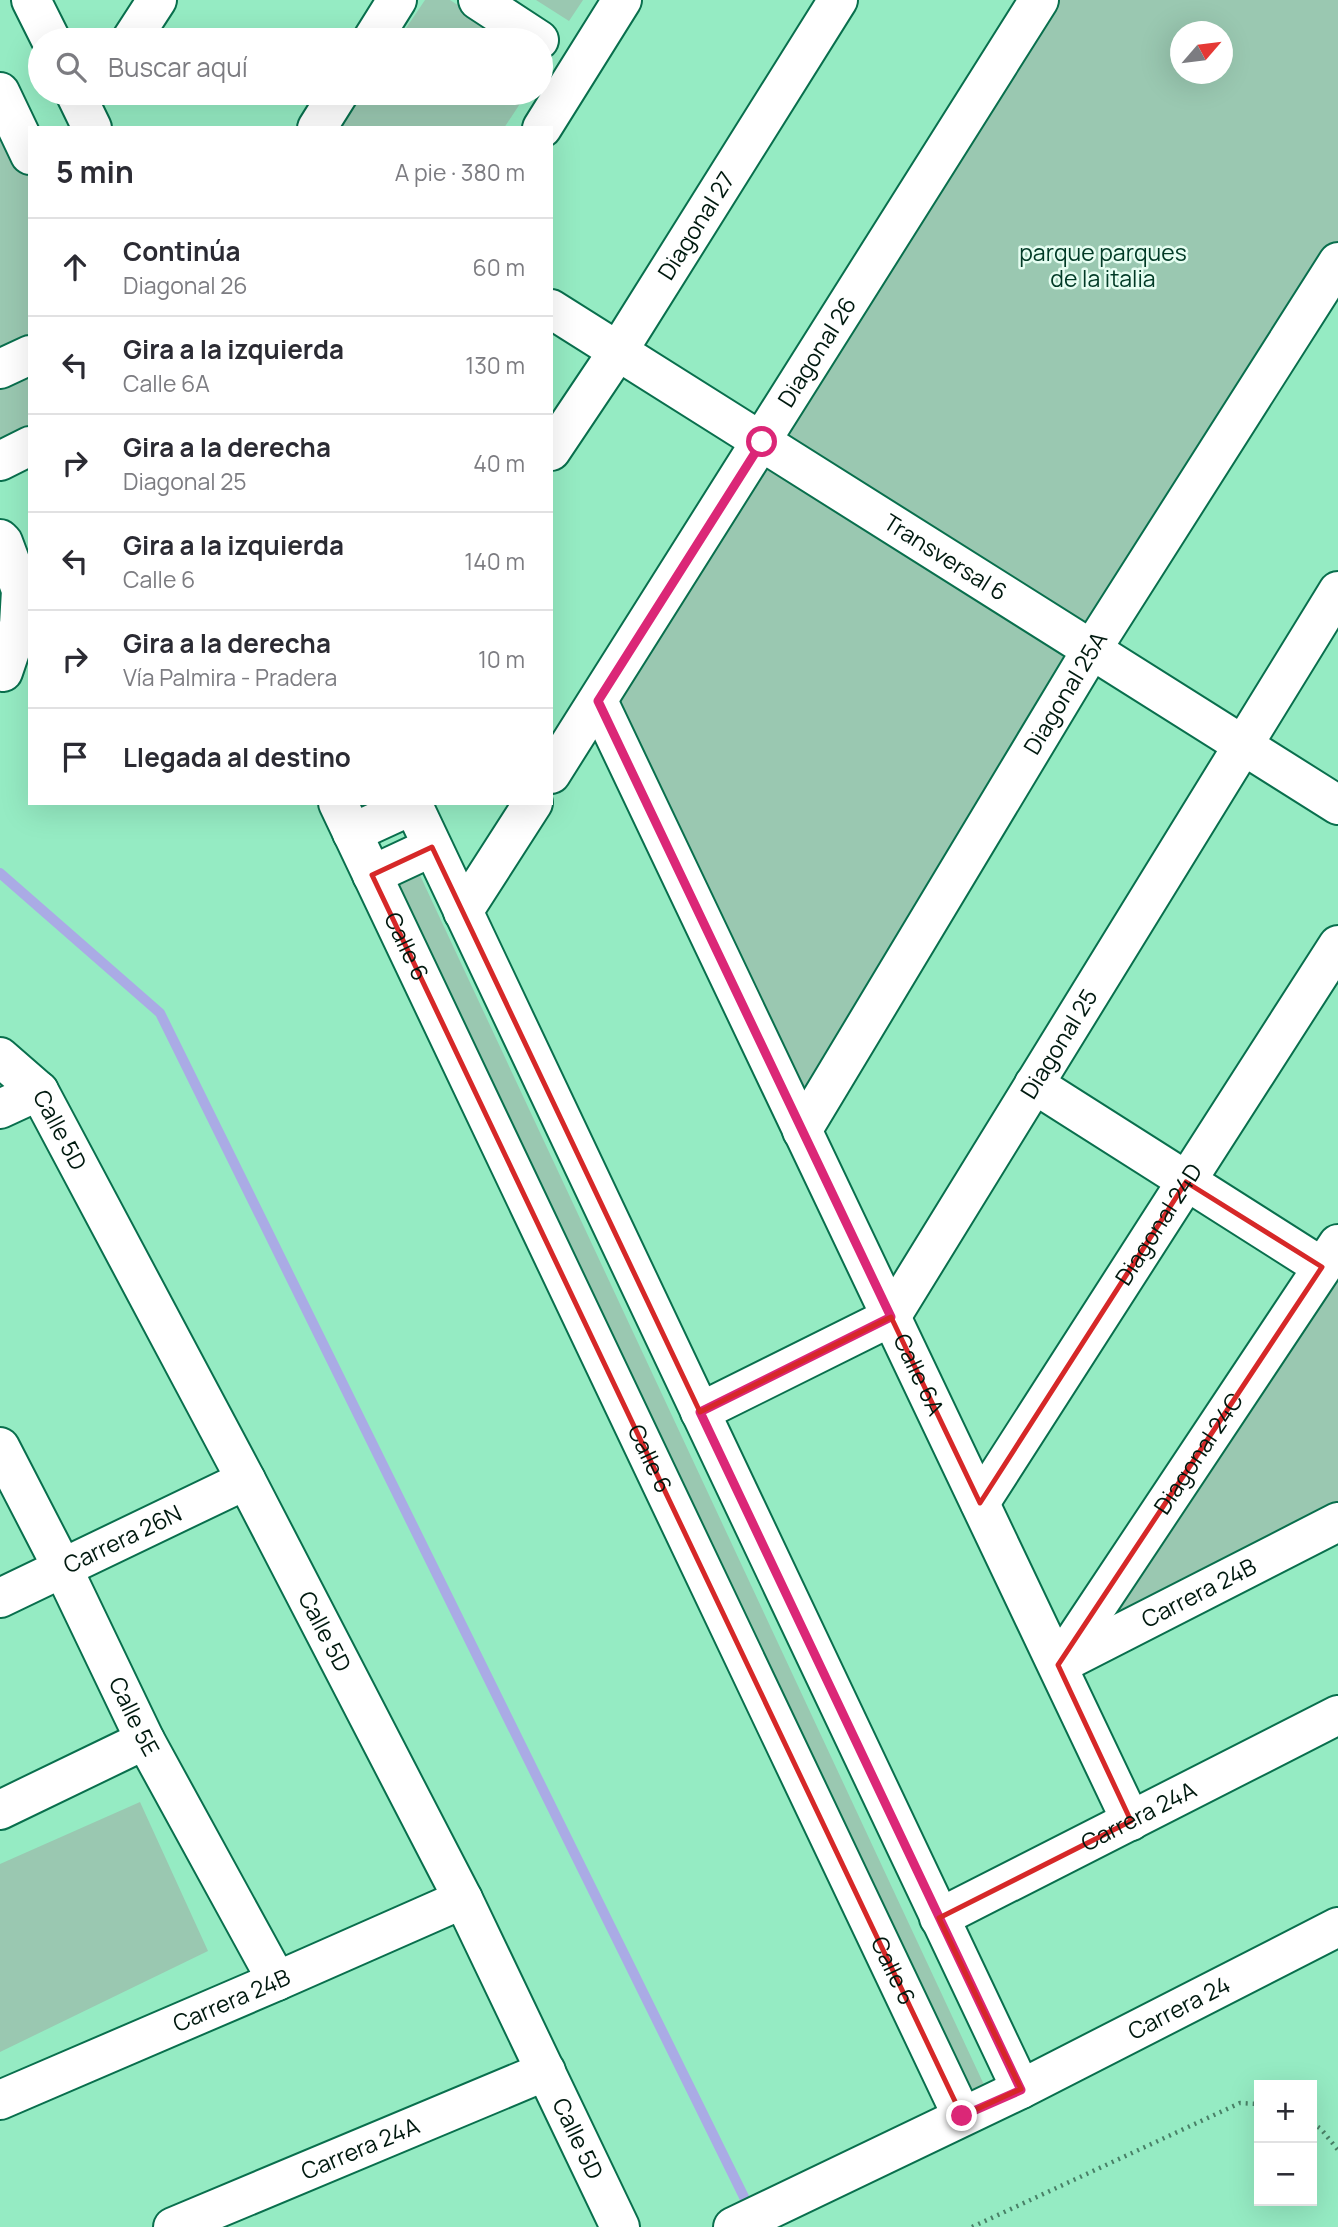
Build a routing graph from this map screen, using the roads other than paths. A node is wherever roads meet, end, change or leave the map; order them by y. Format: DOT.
graph roads {
  1 [pos="31,0"];
  2 [pos="157,0"];
  3 [pos="397,0"];
  4 [pos="478,0"];
  5 [pos="622,0"];
  6 [pos="838,0"];
  7 [pos="1040,0"];
  8 [pos="45,28"];
  9 [pos="139,28"];
  10 [pos="380,28"];
  11 [pos="520,28"];
  12 [pos="553,49"];
  13 [pos="580,67"];
  14 [pos="0,92"];
  15 [pos="331,105"];
  16 [pos="318,126"];
  17 [pos="543,126"];
  18 [pos="28,151"];
  19 [pos="1338,262"];
  20 [pos="553,310"];
  21 [pos="618,351"];
  22 [pos="28,356"];
  23 [pos="0,369"];
  24 [pos="762,442"];
  25 [pos="28,447"];
  26 [pos="553,448"];
  27 [pos="0,461"];
  28 [pos="0,539"];
  29 [pos="1338,591"];
  30 [pos="1092,649"];
  31 [pos="11,668"];
  32 [pos="598,701"];
  33 [pos="1243,744"];
  34 [pos="553,771"];
  35 [pos="408,805"];
  36 [pos="413,805"];
  37 [pos="532,805"];
  38 [pos="1338,805"];
  39 [pos="345,818"];
  40 [pos="432,846"];
  41 [pos="372,875"];
  42 [pos="463,912"];
  43 [pos="1338,945"];
  44 [pos="0,1057"];
  45 [pos="1034,1084"];
  46 [pos="39,1091"];
  47 [pos="0,1110"];
  48 [pos="802,1131"];
  49 [pos="1186,1182"];
  50 [pos="1330,1256"];
  51 [pos="891,1317"];
  52 [pos="700,1412"];
  53 [pos="0,1447"];
  54 [pos="246,1480"];
  55 [pos="980,1503"];
  56 [pos="1338,1522"];
  57 [pos="63,1569"];
  58 [pos="0,1598"];
  59 [pos="1058,1665"];
  60 [pos="1338,1716"];
  61 [pos="145,1740"];
  62 [pos="0,1810"];
  63 [pos="1131,1821"];
  64 [pos="463,1899"];
  65 [pos="939,1917"];
  66 [pos="1338,1927"];
  67 [pos="277,1981"];
  68 [pos="546,2071"];
  69 [pos="1021,2090"];
  70 [pos="0,2100"];
  71 [pos="962,2116"];
  72 [pos="173,2227"];
  73 [pos="620,2227"];
  74 [pos="733,2227"];
  1 -- 8 [label="street"];
  2 -- 9 [label="street"];
  3 -- 10 [label="street"];
  4 -- 11 [label="street"];
  5 -- 13 [label="street"];
  6 -- 21 [label="street, Diagonal 27"];
  7 -- 24 [label="street, Diagonal 26"];
  12 -- 13 [label="street"];
  13 -- 17 [label="street"];
  14 -- 18 [label="street"];
  15 -- 16 [label="street"];
  19 -- 30 [label="street, Diagonal 25A"];
  20 -- 21 [label="street, Transversal 6"];
  21 -- 24 [label="street, Transversal 6"];
  21 -- 26 [label="street, Diagonal 27"];
  22 -- 23 [label="street"];
  24 -- 30 [label="street, Transversal 6"];
  24 -- 32 [label="street, Diagonal 26"];
  25 -- 27 [label="street"];
  28 -- 31 [label="street"];
  29 -- 33 [label="street, Diagonal 25"];
  30 -- 33 [label="street, Transversal 6"];
  30 -- 48 [label="street, Diagonal 25A"];
  32 -- 34 [label="street, Diagonal 26"];
  32 -- 48 [label="street, Calle 6A"];
  33 -- 38 [label="street, Transversal 6"];
  33 -- 45 [label="street, Diagonal 25"];
  35 -- 39 [label="street"];
  36 -- 40 [label="street"];
  37 -- 42 [label="street"];
  39 -- 41 [label="street, Calle 6"];
  40 -- 41 [label="street"];
  40 -- 42 [label="street"];
  41 -- 71 [label="street, Calle 6"];
  42 -- 52 [label="street"];
  43 -- 49 [label="street, Diagonal 24D"];
  44 -- 46 [label="street, Calle 5D"];
  45 -- 49 [label="street"];
  45 -- 51 [label="street, Diagonal 25"];
  46 -- 47 [label="street"];
  46 -- 54 [label="street, Calle 5D"];
  48 -- 51 [label="street, Calle 6A"];
  49 -- 50 [label="street"];
  49 -- 55 [label="street, Diagonal 24D"];
  50 -- 59 [label="street, Diagonal 24C"];
  51 -- 52 [label="street"];
  51 -- 55 [label="street, Calle 6A"];
  52 -- 65 [label="street"];
  53 -- 57 [label="street, Calle 5E"];
  54 -- 57 [label="street, Carrera 26N"];
  54 -- 64 [label="street, Calle 5D"];
  55 -- 59 [label="street, Calle 6A"];
  56 -- 59 [label="street, Carrera 24B"];
  57 -- 58 [label="street, Carrera 26N"];
  57 -- 61 [label="street, Calle 5E"];
  59 -- 63 [label="street, Calle 6A"];
  60 -- 63 [label="street, Carrera 24A"];
  61 -- 62 [label="street"];
  61 -- 67 [label="street, Calle 5E"];
  63 -- 65 [label="street, Carrera 24A"];
  64 -- 67 [label="street, Carrera 24B"];
  64 -- 68 [label="street, Calle 5D"];
  65 -- 69 [label="street"];
  66 -- 69 [label="street, Carrera 24"];
  67 -- 70 [label="street, Carrera 24B"];
  68 -- 72 [label="street, Carrera 24A"];
  68 -- 73 [label="street, Calle 5D"];
  69 -- 71 [label="street, Carrera 24"];
  71 -- 74 [label="street, Carrera 24"];
}
